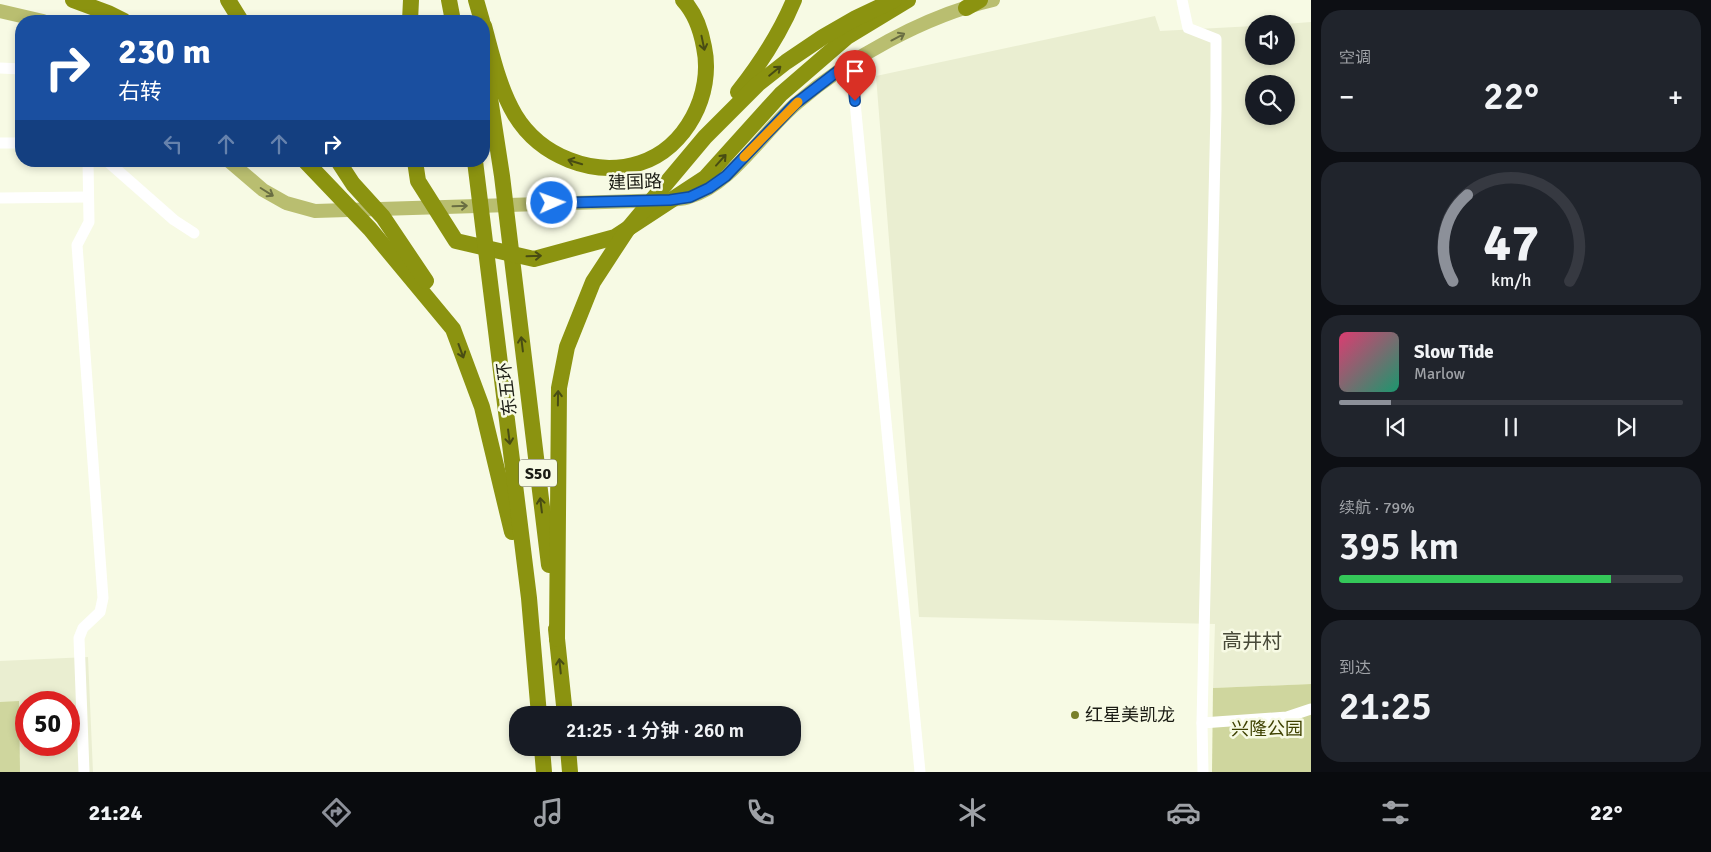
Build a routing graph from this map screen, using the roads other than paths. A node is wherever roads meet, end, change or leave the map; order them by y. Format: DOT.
graph roads {
  1 [pos="73,0"];
  2 [pos="228,0"];
  3 [pos="411,0"];
  4 [pos="449,0"];
  5 [pos="475,0"];
  6 [pos="683,0"];
  7 [pos="794,0"];
  8 [pos="894,0"];
  9 [pos="908,0"];
  10 [pos="993,0"];
  11 [pos="1182,0"];
  12 [pos="973,4"];
  13 [pos="0,11"];
  14 [pos="17,15"];
  15 [pos="112,15"];
  16 [pos="237,15"];
  17 [pos="410,15"];
  18 [pos="452,15"];
  19 [pos="477,15"];
  20 [pos="480,15"];
  21 [pos="851,61"];
  22 [pos="0,68"];
  23 [pos="15,69"];
  24 [pos="490,72"];
  25 [pos="490,78"];
  26 [pos="705,137"];
  27 [pos="0,143"];
  28 [pos="15,143"];
  29 [pos="88,167"];
  30 [pos="114,167"];
  31 [pos="236,167"];
  32 [pos="311,167"];
  33 [pos="342,167"];
  34 [pos="416,167"];
  35 [pos="476,169"];
  36 [pos="88,197"];
  37 [pos="0,198"];
  38 [pos="194,233"];
  39 [pos="453,328"];
  40 [pos="529,598"];
  41 [pos="557,639"];
  42 [pos="538,706"];
  43 [pos="564,706"];
  44 [pos="1311,709"];
  45 [pos="1202,723"];
  46 [pos="543,756"];
  47 [pos="569,756"];
  48 [pos="84,772"];
  49 [pos="544,772"];
  50 [pos="570,772"];
  51 [pos="920,772"];
  52 [pos="1202,772"];
  1 -- 15 [label="highway"];
  2 -- 16 [label="highway"];
  3 -- 17 [label="highway"];
  4 -- 18 [label="highway"];
  5 -- 19 [label="highway"];
  5 -- 20 [label="highway"];
  6 -- 24 [label="highway, one-way"];
  7 -- 26 [label="highway"];
  26 -- 8 [label="highway, one-way"];
  34 -- 9 [label="highway, one-way"];
  10 -- 12 [label="main road, 建国路"];
  11 -- 45 [label="street"];
  21 -- 12 [label="main road, 建国路, one-way"];
  13 -- 14 [label="main road"];
  31 -- 21 [label="main road, 建国路, one-way"];
  21 -- 51 [label="street"];
  22 -- 23 [label="street"];
  41 -- 25 [label="highway, 东五环 / S50, one-way"];
  41 -- 26 [label="highway, one-way"];
  27 -- 28 [label="street"];
  29 -- 36 [label="street"];
  30 -- 38 [label="street"];
  32 -- 39 [label="highway"];
  33 -- 39 [label="highway"];
  35 -- 40 [label="highway, 东五环 / S50, one-way"];
  36 -- 37 [label="street"];
  36 -- 48 [label="street"];
  39 -- 40 [label="highway, one-way"];
  40 -- 42 [label="highway, 东五环 / S50"];
  43 -- 41 [label="highway, 东五环 / S50, one-way"];
  44 -- 45 [label="street"];
  45 -- 52 [label="street"];
  46 -- 49 [label="highway"];
  47 -- 50 [label="highway"];
}
